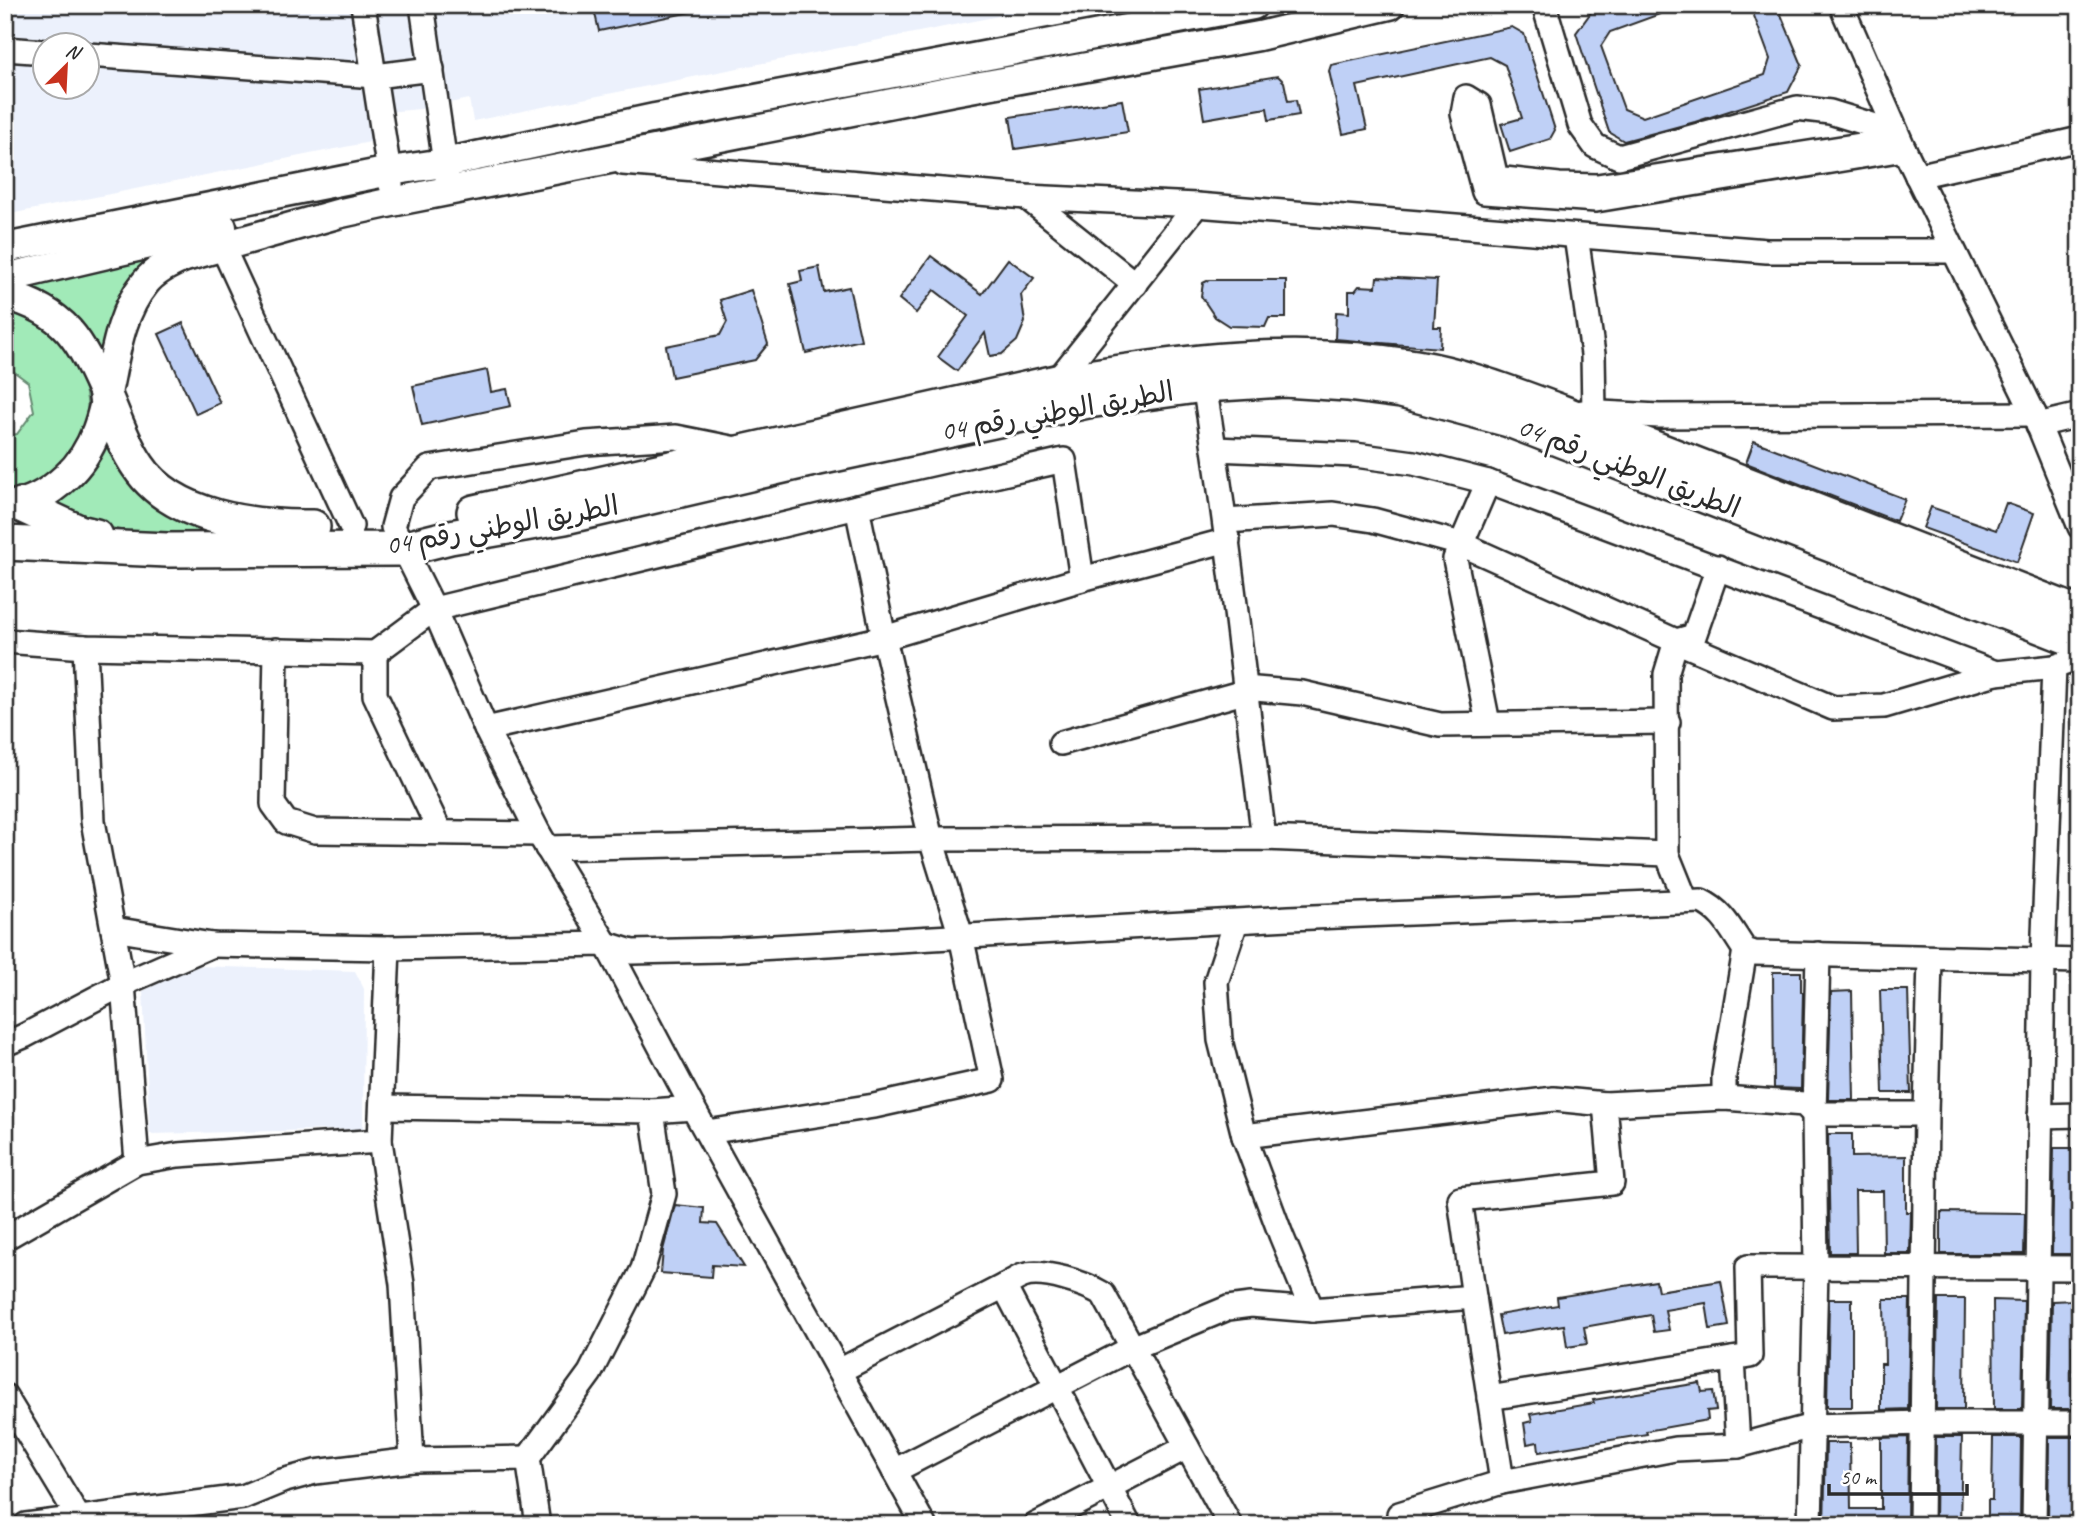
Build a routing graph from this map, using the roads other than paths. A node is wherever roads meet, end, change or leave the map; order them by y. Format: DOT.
graph roads {
  1 [pos="363,5"];
  2 [pos="422,5"];
  3 [pos="1253,5"];
  4 [pos="1390,5"];
  5 [pos="1544,5"];
  6 [pos="1841,5"];
  7 [pos="5,49"];
  8 [pos="32,51"];
  9 [pos="102,56"];
  10 [pos="432,69"];
  11 [pos="374,76"];
  12 [pos="2080,139"];
  13 [pos="1899,140"];
  14 [pos="603,161"];
  15 [pos="444,163"];
  16 [pos="390,171"];
  17 [pos="1917,176"];
  18 [pos="332,183"];
  19 [pos="450,191"];
  20 [pos="1026,197"];
  21 [pos="392,202"];
  22 [pos="1197,205"];
  23 [pos="1576,236"];
  24 [pos="222,246"];
  25 [pos="5,248"];
  26 [pos="1953,251"];
  27 [pos="5,278"];
  28 [pos="1135,284"];
  29 [pos="5,295"];
  30 [pos="1056,382"];
  31 [pos="1204,385"];
  32 [pos="106,398"];
  33 [pos="1559,411"];
  34 [pos="1594,412"];
  35 [pos="2080,415"];
  36 [pos="2036,419"];
  37 [pos="1215,449"];
  38 [pos="744,450"];
  39 [pos="1488,482"];
  40 [pos="13,506"];
  41 [pos="857,506"];
  42 [pos="351,526"];
  43 [pos="2080,527"];
  44 [pos="1226,531"];
  45 [pos="398,538"];
  46 [pos="5,542"];
  47 [pos="1461,544"];
  48 [pos="167,550"];
  49 [pos="1718,567"];
  50 [pos="1082,579"];
  51 [pos="434,609"];
  52 [pos="884,638"];
  53 [pos="5,641"];
  54 [pos="1676,641"];
  55 [pos="2075,642"];
  56 [pos="85,647"];
  57 [pos="276,650"];
  58 [pos="375,653"];
  59 [pos="1996,673"];
  60 [pos="1244,690"];
  61 [pos="1668,722"];
  62 [pos="1488,723"];
  63 [pos="486,729"];
  64 [pos="1061,743"];
  65 [pos="440,832"];
  66 [pos="1264,838"];
  67 [pos="931,839"];
  68 [pos="543,841"];
  69 [pos="1667,854"];
  70 [pos="1686,901"];
  71 [pos="1236,922"];
  72 [pos="113,929"];
  73 [pos="961,936"];
  74 [pos="606,944"];
  75 [pos="212,945"];
  76 [pos="388,948"];
  77 [pos="1745,950"];
  78 [pos="1818,954"];
  79 [pos="1930,959"];
  80 [pos="2043,961"];
  81 [pos="2080,961"];
  82 [pos="122,984"];
  83 [pos="5,1044"];
  84 [pos="1724,1098"];
  85 [pos="1605,1104"];
  86 [pos="382,1107"];
  87 [pos="693,1108"];
  88 [pos="652,1111"];
  89 [pos="1814,1114"];
  90 [pos="1926,1114"];
  91 [pos="2080,1115"];
  92 [pos="2040,1116"];
  93 [pos="707,1132"];
  94 [pos="1244,1136"];
  95 [pos="380,1141"];
  96 [pos="136,1162"];
  97 [pos="5,1238"];
  98 [pos="2037,1267"];
  99 [pos="1926,1268"];
  100 [pos="2080,1268"];
  101 [pos="1816,1269"];
  102 [pos="1004,1286"];
  103 [pos="1474,1297"];
  104 [pos="1312,1310"];
  105 [pos="1132,1348"];
  106 [pos="1733,1359"];
  107 [pos="839,1371"];
  108 [pos="1057,1386"];
  109 [pos="5,1396"];
  110 [pos="1489,1398"];
  111 [pos="1923,1423"];
  112 [pos="2035,1423"];
  113 [pos="2080,1423"];
  114 [pos="1812,1426"];
  115 [pos="1738,1446"];
  116 [pos="1187,1447"];
  117 [pos="528,1458"];
  118 [pos="412,1460"];
  119 [pos="894,1471"];
  120 [pos="1502,1482"];
  121 [pos="1109,1486"];
  122 [pos="82,1521"];
  123 [pos="26,1525"];
  124 [pos="538,1525"];
  125 [pos="924,1525"];
  126 [pos="1036,1525"];
  127 [pos="1129,1525"];
  128 [pos="1230,1525"];
  129 [pos="1401,1525"];
  130 [pos="1810,1525"];
  131 [pos="1921,1525"];
  132 [pos="2034,1525"];
  1 -- 11 [label="street"];
  2 -- 10 [label="street"];
  3 -- 15 [label="main road"];
  4 -- 14 [label="main road"];
  5 -- 13 [label="street"];
  6 -- 13 [label="street"];
  7 -- 8 [label="street"];
  9 -- 11 [label="street"];
  10 -- 11 [label="street"];
  10 -- 15 [label="street"];
  11 -- 16 [label="street"];
  12 -- 17 [label="street"];
  13 -- 13 [label="street"];
  13 -- 17 [label="street"];
  14 -- 19 [label="main road"];
  14 -- 20 [label="street"];
  15 -- 16 [label="main road"];
  15 -- 19 [label="street"];
  16 -- 18 [label="main road"];
  16 -- 21 [label="street"];
  17 -- 26 [label="street"];
  18 -- 25 [label="main road"];
  18 -- 27 [label="main road"];
  19 -- 21 [label="main road"];
  20 -- 22 [label="street"];
  20 -- 28 [label="street"];
  21 -- 24 [label="main road"];
  22 -- 23 [label="street"];
  22 -- 28 [label="street"];
  23 -- 26 [label="street"];
  23 -- 34 [label="street"];
  24 -- 32 [label="main road"];
  24 -- 42 [label="street"];
  26 -- 36 [label="street"];
  28 -- 30 [label="street"];
  29 -- 32 [label="main road"];
  30 -- 33 [label="highway, الطريق الوطني رقم 04"];
  30 -- 38 [label="highway, الطريق الوطني رقم 04"];
  31 -- 37 [label="street"];
  31 -- 45 [label="highway, الطريق الوطني رقم 04"];
  31 -- 55 [label="highway, الطريق الوطني رقم 04"];
  32 -- 40 [label="main road"];
  32 -- 42 [label="highway, الطريق الوطني رقم 04"];
  33 -- 34 [label="street"];
  33 -- 55 [label="highway, الطريق الوطني رقم 04"];
  34 -- 36 [label="street"];
  35 -- 36 [label="street"];
  36 -- 43 [label="street"];
  37 -- 39 [label="street"];
  37 -- 44 [label="street"];
  38 -- 45 [label="highway, الطريق الوطني رقم 04"];
  38 -- 45 [label="street"];
  39 -- 47 [label="street"];
  39 -- 49 [label="street"];
  40 -- 48 [label="highway"];
  41 -- 50 [label="street"];
  41 -- 51 [label="street"];
  41 -- 52 [label="street"];
  42 -- 45 [label="highway, الطريق الوطني رقم 04"];
  44 -- 47 [label="street"];
  44 -- 50 [label="street"];
  44 -- 60 [label="street"];
  45 -- 48 [label="highway, الطريق الوطني رقم 04"];
  45 -- 51 [label="street"];
  46 -- 48 [label="highway, الطريق الوطني رقم 04"];
  47 -- 54 [label="street"];
  47 -- 62 [label="street"];
  49 -- 54 [label="street"];
  49 -- 59 [label="street"];
  50 -- 52 [label="street"];
  51 -- 58 [label="street"];
  51 -- 63 [label="street"];
  52 -- 63 [label="street"];
  52 -- 67 [label="street"];
  53 -- 56 [label="street"];
  54 -- 59 [label="street"];
  54 -- 61 [label="street"];
  55 -- 59 [label="street"];
  55 -- 80 [label="street"];
  56 -- 57 [label="street"];
  56 -- 72 [label="street"];
  57 -- 58 [label="street"];
  57 -- 65 [label="street"];
  58 -- 65 [label="street"];
  60 -- 62 [label="street"];
  60 -- 64 [label="street"];
  60 -- 66 [label="street"];
  61 -- 62 [label="street"];
  61 -- 69 [label="street"];
  63 -- 68 [label="street"];
  65 -- 68 [label="street"];
  66 -- 67 [label="street"];
  66 -- 69 [label="street"];
  67 -- 68 [label="street"];
  67 -- 73 [label="street"];
  68 -- 74 [label="street"];
  69 -- 70 [label="street"];
  70 -- 71 [label="street"];
  70 -- 77 [label="street"];
  71 -- 73 [label="street"];
  71 -- 94 [label="street"];
  72 -- 75 [label="street"];
  72 -- 82 [label="street"];
  73 -- 74 [label="street"];
  73 -- 93 [label="street"];
  74 -- 76 [label="street"];
  74 -- 87 [label="street"];
  75 -- 76 [label="street"];
  75 -- 82 [label="street"];
  76 -- 86 [label="street"];
  77 -- 78 [label="street"];
  77 -- 84 [label="street"];
  78 -- 79 [label="street"];
  78 -- 89 [label="street"];
  79 -- 80 [label="street"];
  79 -- 90 [label="street"];
  80 -- 81 [label="street"];
  80 -- 92 [label="street"];
  82 -- 83 [label="street"];
  82 -- 96 [label="street"];
  84 -- 85 [label="street"];
  84 -- 89 [label="street"];
  85 -- 94 [label="street"];
  85 -- 103 [label="street"];
  86 -- 88 [label="street"];
  86 -- 95 [label="street"];
  87 -- 88 [label="street"];
  87 -- 93 [label="street"];
  88 -- 117 [label="street"];
  89 -- 90 [label="street"];
  89 -- 101 [label="street"];
  90 -- 99 [label="street"];
  91 -- 92 [label="street"];
  92 -- 98 [label="street"];
  93 -- 107 [label="street"];
  94 -- 104 [label="street"];
  95 -- 96 [label="street"];
  95 -- 118 [label="street"];
  96 -- 97 [label="street"];
  98 -- 99 [label="street"];
  98 -- 100 [label="street"];
  98 -- 112 [label="street"];
  99 -- 101 [label="street"];
  99 -- 111 [label="street"];
  101 -- 106 [label="street"];
  101 -- 114 [label="street"];
  102 -- 105 [label="street"];
  102 -- 107 [label="street"];
  102 -- 108 [label="street"];
  103 -- 104 [label="street"];
  103 -- 110 [label="street"];
  104 -- 105 [label="street"];
  105 -- 108 [label="street"];
  105 -- 116 [label="street"];
  106 -- 110 [label="street"];
  106 -- 115 [label="street"];
  107 -- 119 [label="street"];
  108 -- 119 [label="street"];
  108 -- 121 [label="street"];
  109 -- 122 [label="street"];
  110 -- 120 [label="street"];
  111 -- 112 [label="street"];
  111 -- 114 [label="street"];
  111 -- 131 [label="street"];
  112 -- 113 [label="street"];
  112 -- 132 [label="street"];
  114 -- 115 [label="street"];
  114 -- 130 [label="street"];
  115 -- 120 [label="street"];
  116 -- 121 [label="street"];
  116 -- 128 [label="street"];
  117 -- 118 [label="street"];
  117 -- 124 [label="street"];
  118 -- 122 [label="street"];
  119 -- 125 [label="street"];
  120 -- 129 [label="street"];
  121 -- 126 [label="street"];
  121 -- 127 [label="street"];
  122 -- 123 [label="street"];
}
